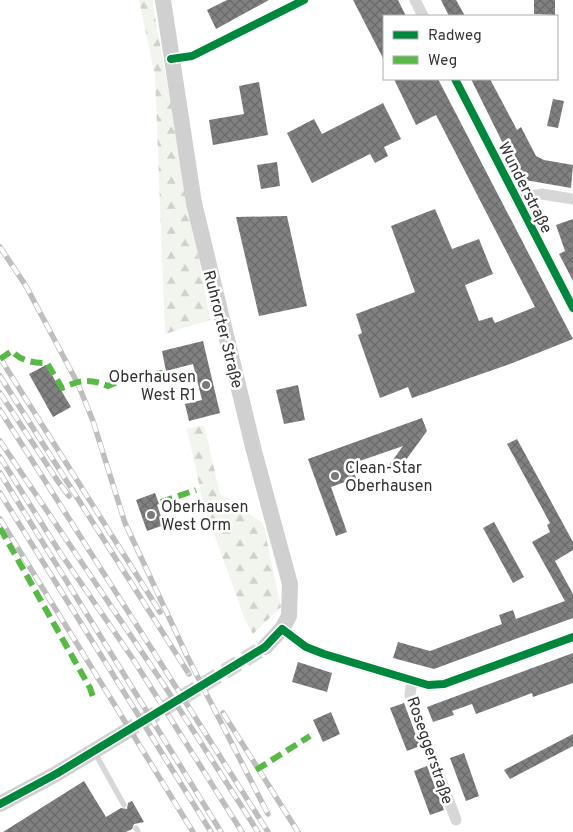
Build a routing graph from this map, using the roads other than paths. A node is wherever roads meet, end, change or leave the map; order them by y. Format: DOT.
graph roads {
  1 [pos="163,0"];
  2 [pos="304,0"];
  3 [pos="415,0"];
  4 [pos="422,15"];
  5 [pos="171,59"];
  6 [pos="456,80"];
  7 [pos="516,199"];
  8 [pos="573,199"];
  9 [pos="573,308"];
  10 [pos="282,629"];
  11 [pos="573,637"];
  12 [pos="265,647"];
  13 [pos="412,680"];
  14 [pos="122,734"];
  15 [pos="94,751"];
  16 [pos="0,804"];
  17 [pos="124,805"];
  18 [pos="456,820"];
  1 -- 5 [label="main road, Ruhrorter Straße"];
  2 -- 5 [label="street"];
  3 -- 4 [label="street"];
  5 -- 10 [label="main road, Ruhrorter Straße"];
  6 -- 7 [label="street, Wunderstraße"];
  7 -- 8 [label="street"];
  7 -- 9 [label="street, Wunderstraße"];
  10 -- 12 [label="main road, Ruhrorter Straße"];
  10 -- 13 [label="street"];
  11 -- 13 [label="street"];
  13 -- 18 [label="street, Roseggerstraße"];
  14 -- 15 [label="main road"];
  15 -- 16 [label="main road"];
  15 -- 17 [label="lane"];
}
